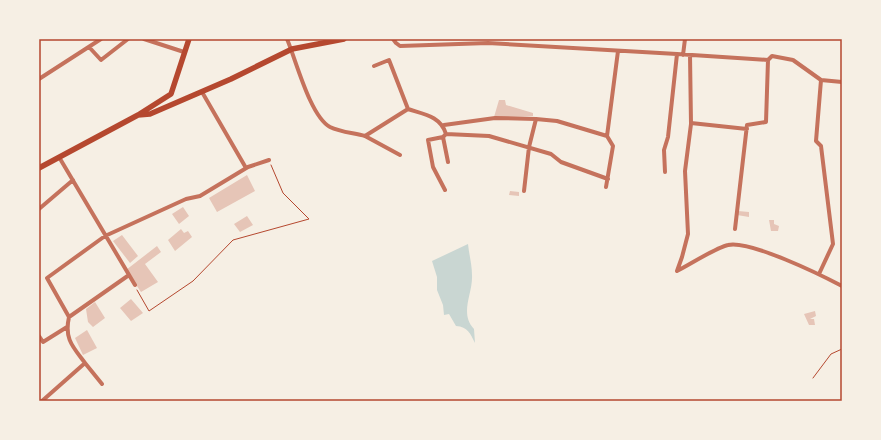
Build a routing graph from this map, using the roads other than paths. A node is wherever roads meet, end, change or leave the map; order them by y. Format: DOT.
graph roads {
  1 [pos="101,39"];
  2 [pos="128,39"];
  3 [pos="144,39"];
  4 [pos="189,39"];
  5 [pos="287,39"];
  6 [pos="344,39"];
  7 [pos="393,39"];
  8 [pos="685,39"];
  9 [pos="487,41"];
  10 [pos="89,47"];
  11 [pos="292,49"];
  12 [pos="618,51"];
  13 [pos="184,52"];
  14 [pos="677,54"];
  15 [pos="683,55"];
  16 [pos="690,55"];
  17 [pos="768,60"];
  18 [pos="374,66"];
  19 [pos="39,79"];
  20 [pos="821,80"];
  21 [pos="842,82"];
  22 [pos="202,92"];
  23 [pos="171,94"];
  24 [pos="177,102"];
  25 [pos="408,109"];
  26 [pos="138,115"];
  27 [pos="536,119"];
  28 [pos="691,123"];
  29 [pos="444,125"];
  30 [pos="746,129"];
  31 [pos="445,135"];
  32 [pos="365,136"];
  33 [pos="607,136"];
  34 [pos="529,147"];
  35 [pos="400,155"];
  36 [pos="59,157"];
  37 [pos="269,160"];
  38 [pos="448,162"];
  39 [pos="39,168"];
  40 [pos="246,168"];
  41 [pos="665,172"];
  42 [pos="608,179"];
  43 [pos="73,180"];
  44 [pos="606,187"];
  45 [pos="445,190"];
  46 [pos="524,191"];
  47 [pos="39,209"];
  48 [pos="735,229"];
  49 [pos="105,236"];
  50 [pos="819,274"];
  51 [pos="128,275"];
  52 [pos="135,285"];
  53 [pos="842,286"];
  54 [pos="69,317"];
  55 [pos="67,327"];
  56 [pos="39,336"];
  57 [pos="85,364"];
  58 [pos="102,384"];
  59 [pos="42,401"];
  1 -- 10 [label="street"];
  2 -- 10 [label="street"];
  3 -- 13 [label="street"];
  4 -- 13 [label="main road"];
  5 -- 11 [label="street"];
  6 -- 11 [label="main road"];
  7 -- 9 [label="street"];
  8 -- 15 [label="street"];
  9 -- 12 [label="street"];
  10 -- 19 [label="street"];
  11 -- 22 [label="main road"];
  11 -- 32 [label="street"];
  12 -- 14 [label="street"];
  12 -- 33 [label="street"];
  13 -- 23 [label="main road"];
  14 -- 15 [label="street"];
  14 -- 41 [label="street"];
  15 -- 16 [label="street"];
  16 -- 17 [label="street"];
  16 -- 28 [label="street"];
  17 -- 20 [label="street"];
  17 -- 30 [label="street"];
  18 -- 25 [label="street"];
  20 -- 21 [label="street"];
  20 -- 50 [label="street"];
  22 -- 24 [label="main road"];
  22 -- 40 [label="street"];
  23 -- 24 [label="main road"];
  23 -- 26 [label="main road"];
  24 -- 26 [label="main road"];
  25 -- 29 [label="street"];
  25 -- 32 [label="street"];
  26 -- 36 [label="main road"];
  27 -- 29 [label="street"];
  27 -- 33 [label="street"];
  27 -- 34 [label="street"];
  28 -- 30 [label="street"];
  28 -- 50 [label="street"];
  29 -- 31 [label="street"];
  30 -- 48 [label="street"];
  31 -- 34 [label="street"];
  31 -- 38 [label="street"];
  31 -- 45 [label="street"];
  32 -- 35 [label="street"];
  33 -- 42 [label="street"];
  34 -- 42 [label="street"];
  34 -- 46 [label="street"];
  36 -- 39 [label="main road"];
  36 -- 43 [label="street"];
  37 -- 40 [label="street"];
  40 -- 49 [label="street"];
  42 -- 44 [label="street"];
  43 -- 47 [label="street"];
  43 -- 49 [label="street"];
  49 -- 51 [label="street"];
  49 -- 54 [label="street"];
  50 -- 53 [label="street"];
  51 -- 52 [label="street"];
  51 -- 54 [label="street"];
  54 -- 55 [label="street"];
  55 -- 56 [label="street"];
  55 -- 57 [label="street"];
  57 -- 58 [label="street"];
  57 -- 59 [label="street"];
}
